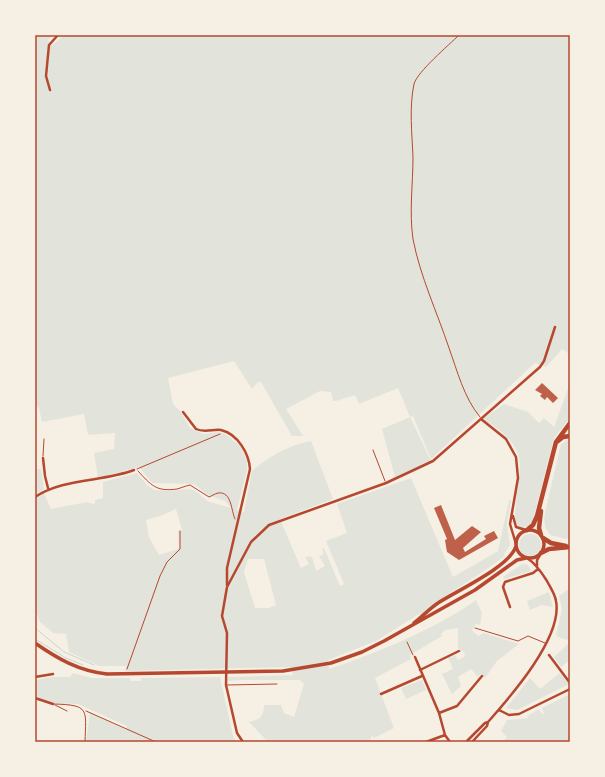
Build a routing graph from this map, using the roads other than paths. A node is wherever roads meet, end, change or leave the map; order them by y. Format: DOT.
graph roads {
  1 [pos="58,35"];
  2 [pos="50,90"];
  3 [pos="555,327"];
  4 [pos="183,412"];
  5 [pos="481,419"];
  6 [pos="570,423"];
  7 [pos="570,436"];
  8 [pos="554,448"];
  9 [pos="373,450"];
  10 [pos="43,458"];
  11 [pos="134,470"];
  12 [pos="386,483"];
  13 [pos="48,488"];
  14 [pos="35,497"];
  15 [pos="542,500"];
  16 [pos="513,508"];
  17 [pos="527,530"];
  18 [pos="542,536"];
  19 [pos="516,545"];
  20 [pos="570,546"];
  21 [pos="541,554"];
  22 [pos="526,558"];
  23 [pos="538,569"];
  24 [pos="227,587"];
  25 [pos="510,607"];
  26 [pos="475,628"];
  27 [pos="403,630"];
  28 [pos="35,643"];
  29 [pos="547,644"];
  30 [pos="459,651"];
  31 [pos="549,655"];
  32 [pos="414,657"];
  33 [pos="420,670"];
  34 [pos="226,673"];
  35 [pos="53,674"];
  36 [pos="422,676"];
  37 [pos="482,676"];
  38 [pos="35,677"];
  39 [pos="570,683"];
  40 [pos="277,684"];
  41 [pos="226,685"];
  42 [pos="570,689"];
  43 [pos="381,694"];
  44 [pos="35,698"];
  45 [pos="53,704"];
  46 [pos="499,710"];
  47 [pos="67,711"];
  48 [pos="439,713"];
  49 [pos="488,722"];
  50 [pos="445,735"];
  51 [pos="85,742"];
  52 [pos="243,742"];
  53 [pos="426,742"];
  54 [pos="450,742"];
  55 [pos="466,742"];
  56 [pos="472,742"];
  1 -- 2 [label="street"];
  3 -- 5 [label="street"];
  4 -- 24 [label="street"];
  5 -- 12 [label="street"];
  5 -- 16 [label="street"];
  6 -- 8 [label="highway"];
  7 -- 8 [label="highway"];
  8 -- 15 [label="highway"];
  9 -- 12 [label="lane"];
  10 -- 13 [label="street"];
  11 -- 13 [label="street"];
  12 -- 24 [label="street"];
  13 -- 14 [label="street"];
  15 -- 17 [label="highway"];
  15 -- 18 [label="highway"];
  16 -- 17 [label="street"];
  16 -- 19 [label="street"];
  17 -- 18 [label="main road"];
  17 -- 19 [label="main road"];
  18 -- 20 [label="highway"];
  18 -- 21 [label="main road"];
  19 -- 22 [label="main road"];
  19 -- 27 [label="main road"];
  20 -- 21 [label="highway"];
  21 -- 22 [label="main road"];
  21 -- 23 [label="street"];
  22 -- 23 [label="street"];
  22 -- 27 [label="main road"];
  23 -- 25 [label="street"];
  23 -- 29 [label="street"];
  24 -- 34 [label="street"];
  26 -- 29 [label="lane"];
  27 -- 34 [label="main road"];
  28 -- 34 [label="main road"];
  29 -- 46 [label="street"];
  30 -- 33 [label="street"];
  31 -- 39 [label="street"];
  32 -- 33 [label="street"];
  33 -- 36 [label="street"];
  34 -- 41 [label="street"];
  35 -- 38 [label="street"];
  36 -- 43 [label="street"];
  36 -- 48 [label="street"];
  37 -- 48 [label="street"];
  40 -- 41 [label="lane"];
  41 -- 52 [label="street"];
  42 -- 46 [label="street"];
  44 -- 45 [label="street"];
  45 -- 47 [label="lane"];
  45 -- 51 [label="lane"];
  46 -- 49 [label="street"];
  48 -- 50 [label="street"];
  49 -- 55 [label="street"];
  49 -- 56 [label="street"];
  50 -- 53 [label="street"];
  50 -- 54 [label="street"];
}
